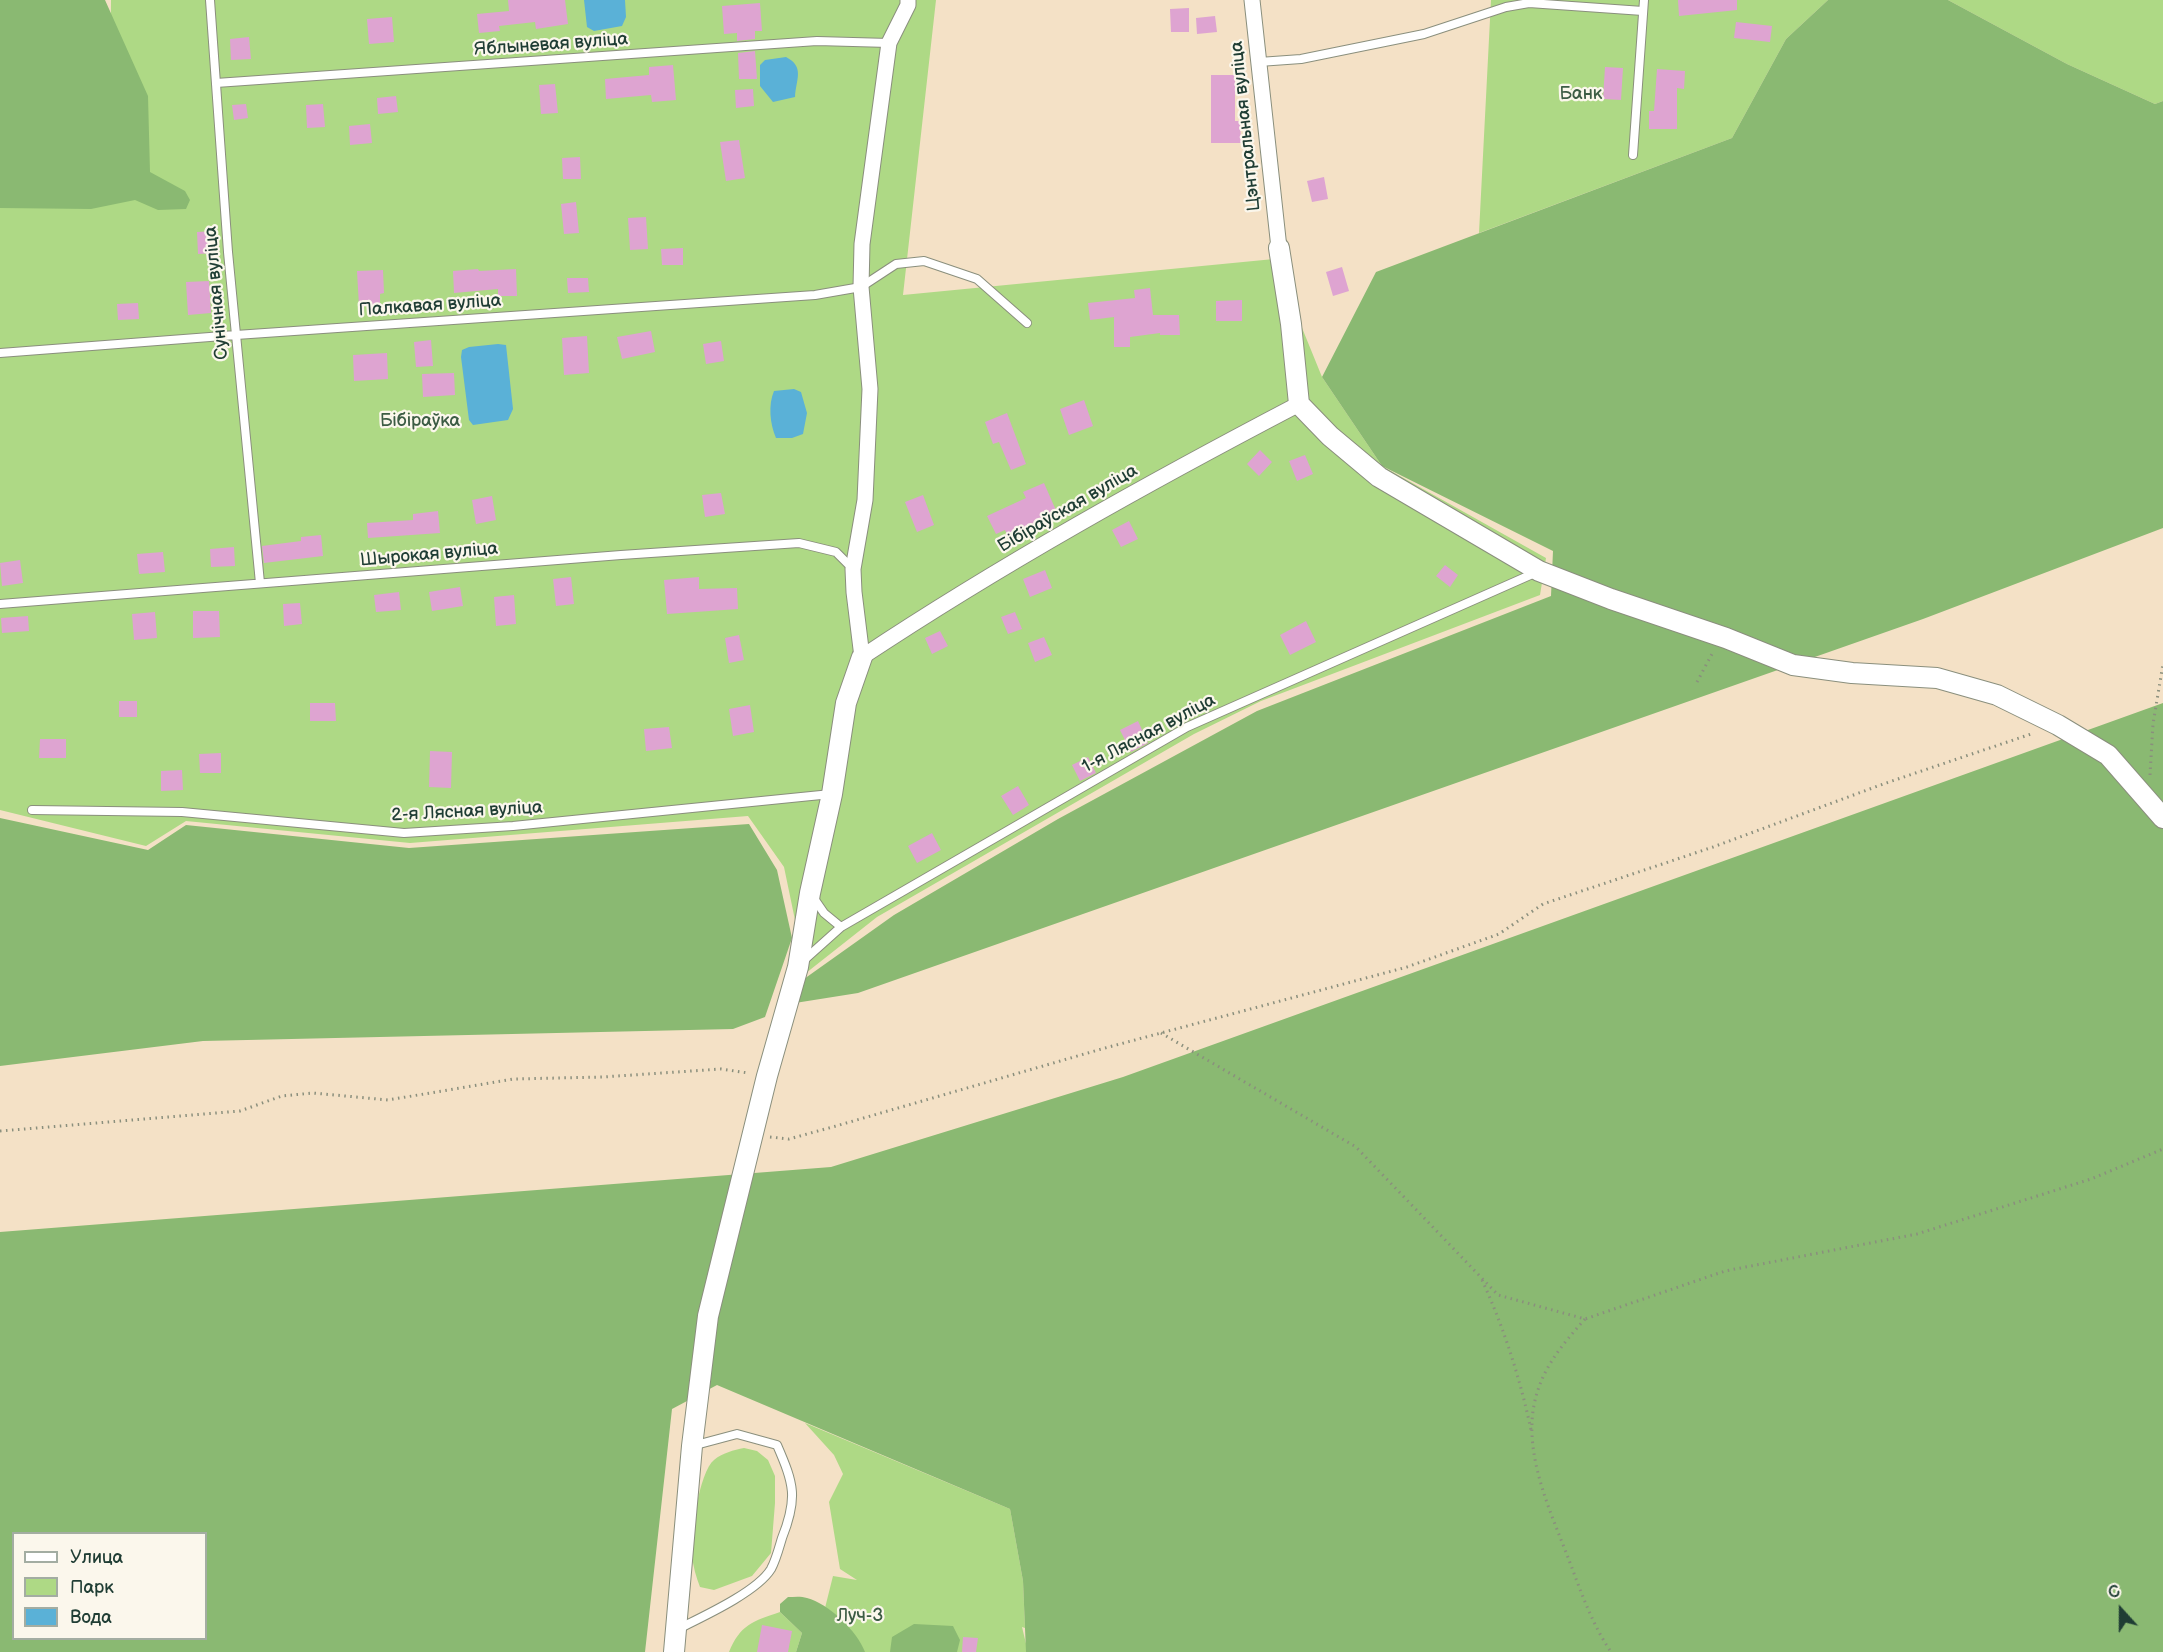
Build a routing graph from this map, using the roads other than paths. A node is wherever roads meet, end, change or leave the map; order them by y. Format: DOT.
graph roads {
  1 [pos="210,0"];
  2 [pos="908,0"];
  3 [pos="1252,0"];
  4 [pos="1644,0"];
  5 [pos="1643,11"];
  6 [pos="889,43"];
  7 [pos="1259,62"];
  8 [pos="216,83"];
  9 [pos="1633,155"];
  10 [pos="1279,248"];
  11 [pos="861,287"];
  12 [pos="1027,324"];
  13 [pos="236,334"];
  14 [pos="0,353"];
  15 [pos="1299,404"];
  16 [pos="853,569"];
  17 [pos="1539,571"];
  18 [pos="260,584"];
  19 [pos="0,604"];
  20 [pos="862,657"];
  21 [pos="832,794"];
  22 [pos="32,810"];
  23 [pos="2157,810"];
  24 [pos="810,893"];
  25 [pos="841,927"];
  26 [pos="798,967"];
  27 [pos="692,1446"];
  28 [pos="676,1630"];
  29 [pos="674,1652"];
  1 -- 8 [label="lane, Сунічная вуліца"];
  2 -- 6 [label="street"];
  3 -- 7 [label="street, Цэнтральная вуліца"];
  4 -- 5 [label="lane"];
  5 -- 7 [label="lane"];
  5 -- 9 [label="lane"];
  6 -- 8 [label="lane, Яблыневая вуліца"];
  6 -- 11 [label="street"];
  7 -- 10 [label="street, Цэнтральная вуліца"];
  8 -- 13 [label="lane, Сунічная вуліца"];
  10 -- 15 [label="street"];
  11 -- 12 [label="lane"];
  11 -- 13 [label="lane, Палкавая вуліца"];
  11 -- 16 [label="street"];
  13 -- 14 [label="lane, Палкавая вуліца"];
  13 -- 18 [label="lane, Сунічная вуліца"];
  15 -- 17 [label="street"];
  15 -- 20 [label="street, Бібіраўская вуліца"];
  16 -- 18 [label="lane, Шырокая вуліца"];
  16 -- 20 [label="street"];
  17 -- 23 [label="street"];
  17 -- 25 [label="lane, 1-я Лясная вуліца"];
  18 -- 19 [label="lane, Шырокая вуліца"];
  20 -- 21 [label="street"];
  21 -- 22 [label="lane, 2-я Лясная вуліца"];
  21 -- 24 [label="street"];
  24 -- 25 [label="lane"];
  24 -- 26 [label="street"];
  25 -- 26 [label="lane, 1-я Лясная вуліца"];
  26 -- 27 [label="street"];
  27 -- 28 [label="street"];
  27 -- 28 [label="lane"];
  28 -- 29 [label="street"];
}
